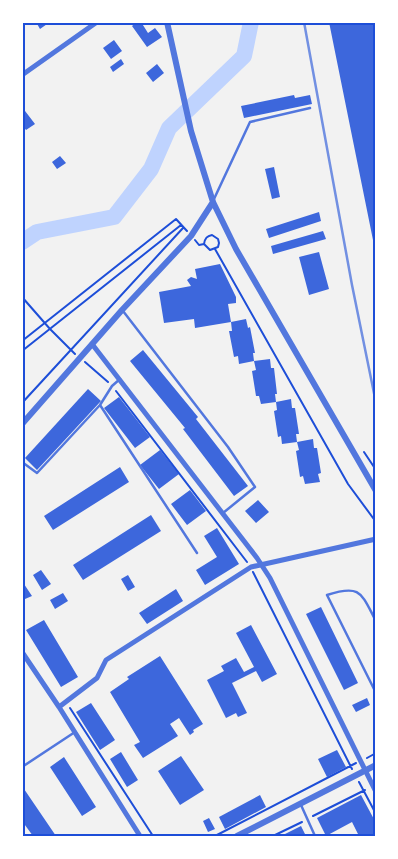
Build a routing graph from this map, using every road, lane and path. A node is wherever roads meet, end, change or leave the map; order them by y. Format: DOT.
graph roads {
  1 [pos="97,22"];
  2 [pos="167,22"];
  3 [pos="22,74"];
  4 [pos="310,108"];
  5 [pos="213,202"];
  6 [pos="176,219"];
  7 [pos="181,225"];
  8 [pos="184,228"];
  9 [pos="215,249"];
  10 [pos="22,297"];
  11 [pos="122,310"];
  12 [pos="45,323"];
  13 [pos="50,329"];
  14 [pos="22,341"];
  15 [pos="92,344"];
  16 [pos="71,350"];
  17 [pos="22,351"];
  18 [pos="80,358"];
  19 [pos="120,379"];
  20 [pos="22,398"];
  21 [pos="23,402"];
  22 [pos="100,405"];
  23 [pos="22,424"];
  24 [pos="364,452"];
  25 [pos="22,462"];
  26 [pos="376,470"];
  27 [pos="376,491"];
  28 [pos="223,513"];
  29 [pos="376,522"];
  30 [pos="376,539"];
  31 [pos="197,553"];
  32 [pos="261,564"];
  33 [pos="376,621"];
  34 [pos="22,652"];
  35 [pos="376,693"];
  36 [pos="66,702"];
  37 [pos="59,707"];
  38 [pos="75,732"];
  39 [pos="376,753"];
  40 [pos="360,761"];
  41 [pos="376,764"];
  42 [pos="22,767"];
  43 [pos="364,770"];
  44 [pos="372,786"];
  45 [pos="376,792"];
  46 [pos="300,804"];
  47 [pos="307,819"];
  48 [pos="140,836"];
  49 [pos="153,836"];
  50 [pos="215,836"];
  51 [pos="237,836"];
  52 [pos="273,836"];
  53 [pos="315,836"];
  1 -- 3 [label="street"];
  2 -- 5 [label="street"];
  4 -- 5 [label="lane"];
  5 -- 11 [label="street"];
  5 -- 27 [label="street"];
  6 -- 12 [label="path"];
  7 -- 13 [label="path"];
  8 -- 16 [label="path"];
  9 -- 9 [label="path"];
  9 -- 29 [label="path"];
  10 -- 12 [label="path"];
  11 -- 15 [label="street"];
  11 -- 28 [label="lane"];
  12 -- 13 [label="path"];
  12 -- 14 [label="path"];
  13 -- 16 [label="path"];
  13 -- 17 [label="path"];
  15 -- 18 [label="street"];
  15 -- 19 [label="street"];
  16 -- 18 [label="path"];
  16 -- 21 [label="path"];
  18 -- 23 [label="street"];
  19 -- 22 [label="lane"];
  19 -- 28 [label="street"];
  20 -- 21 [label="path"];
  22 -- 25 [label="lane"];
  22 -- 31 [label="lane"];
  24 -- 26 [label="path"];
  28 -- 32 [label="street"];
  30 -- 32 [label="street"];
  32 -- 36 [label="street"];
  32 -- 40 [label="street"];
  33 -- 35 [label="lane"];
  34 -- 37 [label="street"];
  36 -- 37 [label="street"];
  36 -- 49 [label="path"];
  37 -- 38 [label="street"];
  38 -- 42 [label="lane"];
  38 -- 48 [label="street"];
  39 -- 40 [label="path"];
  40 -- 43 [label="street"];
  40 -- 50 [label="path"];
  41 -- 43 [label="street"];
  43 -- 44 [label="street"];
  43 -- 46 [label="street"];
  44 -- 45 [label="street"];
  44 -- 47 [label="path"];
  46 -- 47 [label="lane"];
  46 -- 51 [label="street"];
  47 -- 52 [label="path"];
  47 -- 53 [label="lane"];
}
